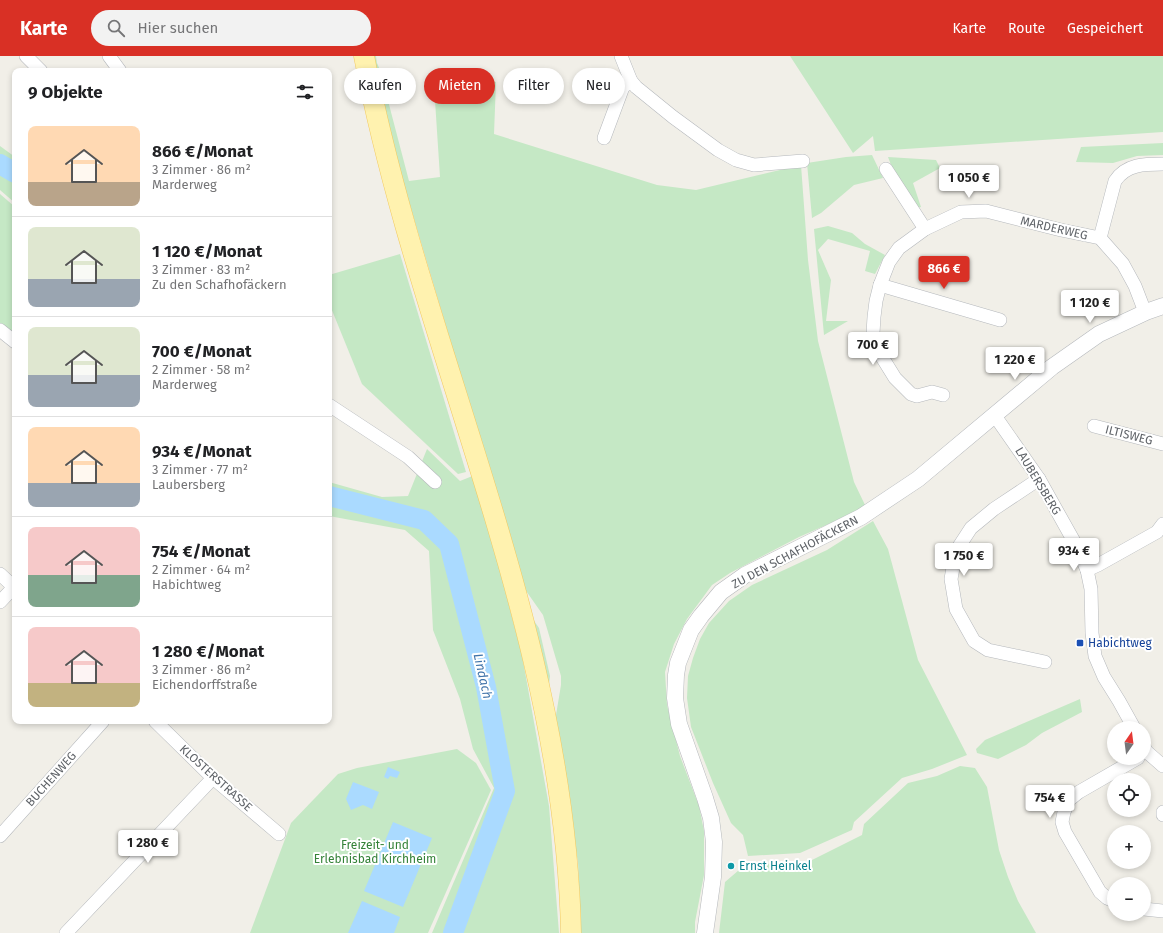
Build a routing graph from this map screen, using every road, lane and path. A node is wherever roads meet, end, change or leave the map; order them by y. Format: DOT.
graph roads {
  1 [pos="26,56"];
  2 [pos="109,56"];
  3 [pos="364,56"];
  4 [pos="621,56"];
  5 [pos="38,68"];
  6 [pos="118,68"];
  7 [pos="631,81"];
  8 [pos="604,138"];
  9 [pos="803,161"];
  10 [pos="1163,164"];
  11 [pos="886,169"];
  12 [pos="925,229"];
  13 [pos="1100,238"];
  14 [pos="880,285"];
  15 [pos="1163,306"];
  16 [pos="1145,312"];
  17 [pos="1000,320"];
  18 [pos="0,330"];
  19 [pos="12,340"];
  20 [pos="943,395"];
  21 [pos="332,407"];
  22 [pos="996,416"];
  23 [pos="1094,426"];
  24 [pos="1163,444"];
  25 [pos="1039,479"];
  26 [pos="435,482"];
  27 [pos="1163,524"];
  28 [pos="1087,570"];
  29 [pos="0,574"];
  30 [pos="12,584"];
  31 [pos="12,590"];
  32 [pos="0,602"];
  33 [pos="1045,662"];
  34 [pos="1130,721"];
  35 [pos="100,724"];
  36 [pos="158,724"];
  37 [pos="1151,758"];
  38 [pos="1123,765"];
  39 [pos="1163,766"];
  40 [pos="213,778"];
  41 [pos="1163,812"];
  42 [pos="1163,815"];
  43 [pos="279,834"];
  44 [pos="0,836"];
  45 [pos="1107,898"];
  46 [pos="1151,910"];
  47 [pos="1163,911"];
  48 [pos="66,933"];
  49 [pos="571,933"];
  50 [pos="704,933"];
  1 -- 5 [label="street"];
  2 -- 6 [label="street"];
  3 -- 49 [label="main road"];
  4 -- 7 [label="street"];
  7 -- 8 [label="street"];
  7 -- 9 [label="street"];
  10 -- 13 [label="street"];
  11 -- 12 [label="street"];
  12 -- 13 [label="street, MARDERWEG"];
  12 -- 14 [label="street, MARDERWEG"];
  13 -- 16 [label="street, MARDERWEG"];
  14 -- 17 [label="street"];
  14 -- 20 [label="street, MARDERWEG"];
  15 -- 16 [label="street, ZU DEN SCHAFHOFÄCKERN"];
  16 -- 22 [label="street, ZU DEN SCHAFHOFÄCKERN"];
  18 -- 19 [label="street"];
  21 -- 26 [label="street"];
  22 -- 25 [label="street, LAUBERSBERG"];
  22 -- 50 [label="street, ZU DEN SCHAFHOFÄCKERN"];
  23 -- 24 [label="street, ILTISWEG"];
  25 -- 28 [label="street, LAUBERSBERG"];
  25 -- 33 [label="street"];
  27 -- 28 [label="street"];
  28 -- 34 [label="street, LAUBERSBERG"];
  29 -- 30 [label="street"];
  31 -- 32 [label="street"];
  35 -- 44 [label="street, BUCHENWEG"];
  36 -- 40 [label="street, KLOSTERSTRASSE"];
  37 -- 39 [label="street"];
  38 -- 45 [label="street"];
  40 -- 43 [label="street, KLOSTERSTRASSE"];
  40 -- 48 [label="street"];
  41 -- 42 [label="street"];
  46 -- 47 [label="street"];
}
